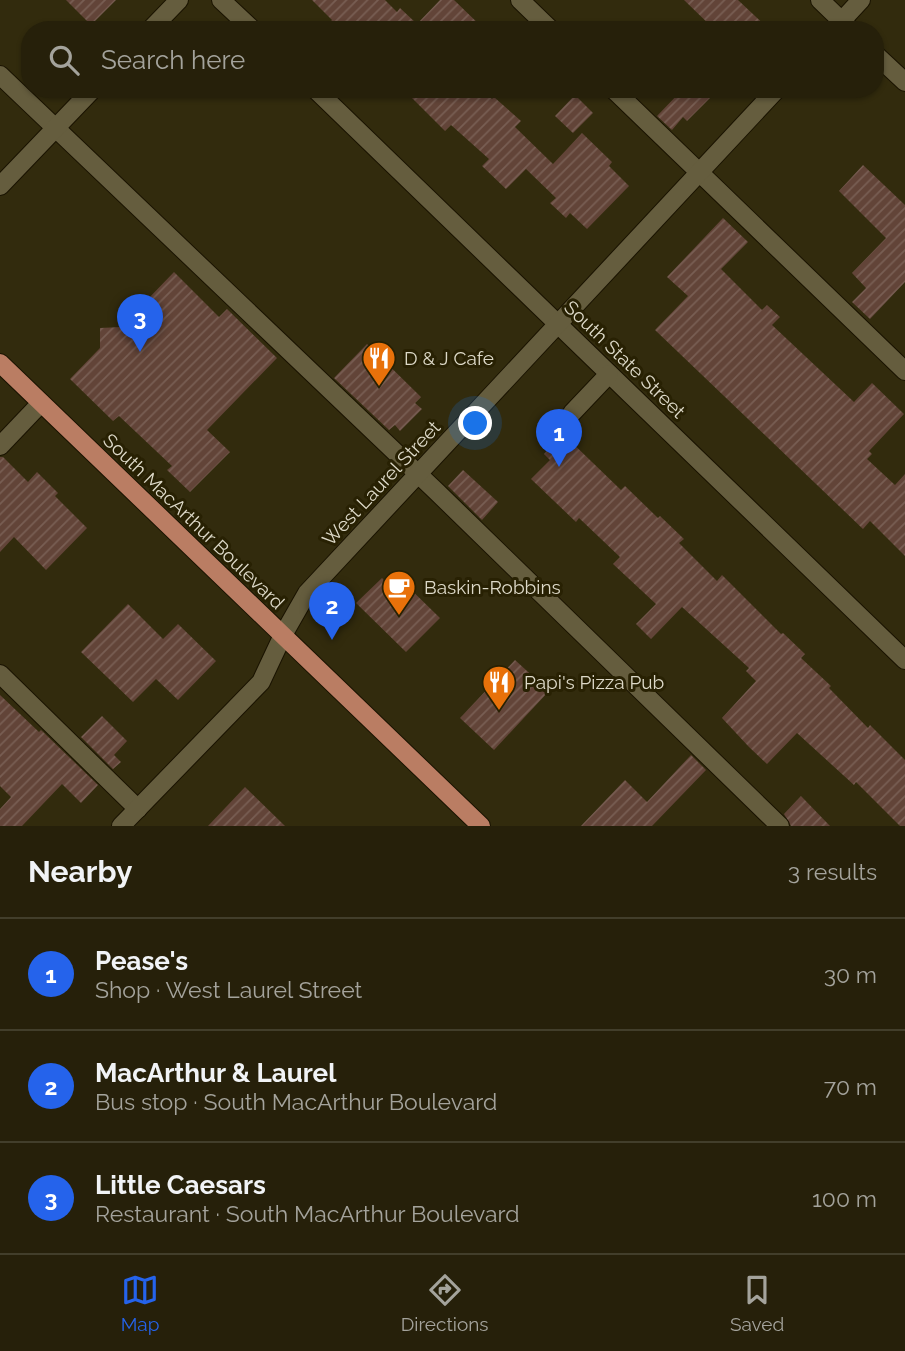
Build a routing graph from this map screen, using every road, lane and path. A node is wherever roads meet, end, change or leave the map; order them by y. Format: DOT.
graph roads {
  1 [pos="179,0"];
  2 [pos="221,0"];
  3 [pos="520,0"];
  4 [pos="820,0"];
  5 [pos="861,0"];
  6 [pos="159,21"];
  7 [pos="243,21"];
  8 [pos="542,21"];
  9 [pos="837,21"];
  10 [pos="846,21"];
  11 [pos="884,62"];
  12 [pos="0,75"];
  13 [pos="905,82"];
  14 [pos="21,95"];
  15 [pos="24,98"];
  16 [pos="84,98"];
  17 [pos="324,98"];
  18 [pos="622,98"];
  19 [pos="769,98"];
  20 [pos="56,128"];
  21 [pos="699,172"];
  22 [pos="0,186"];
  23 [pos="557,324"];
  24 [pos="905,370"];
  25 [pos="4,373"];
  26 [pos="609,374"];
  27 [pos="41,403"];
  28 [pos="572,413"];
  29 [pos="0,446"];
  30 [pos="417,475"];
  31 [pos="283,635"];
  32 [pos="905,660"];
  33 [pos="0,674"];
  34 [pos="138,808"];
  35 [pos="121,826"];
  36 [pos="481,826"];
  37 [pos="780,826"];
  1 -- 6 [label="street"];
  2 -- 7 [label="street"];
  3 -- 8 [label="street"];
  4 -- 9 [label="street"];
  5 -- 10 [label="street"];
  11 -- 13 [label="street"];
  12 -- 14 [label="street"];
  15 -- 20 [label="street"];
  16 -- 20 [label="street"];
  17 -- 23 [label="street, South State Street"];
  18 -- 21 [label="street"];
  19 -- 21 [label="street, West Laurel Street"];
  20 -- 22 [label="street"];
  20 -- 30 [label="street"];
  21 -- 23 [label="street, West Laurel Street"];
  21 -- 24 [label="street"];
  23 -- 26 [label="street, South State Street"];
  23 -- 30 [label="street, West Laurel Street"];
  25 -- 27 [label="main road, South MacArthur Boulevard"];
  26 -- 28 [label="street"];
  26 -- 32 [label="street, South State Street"];
  27 -- 29 [label="street"];
  27 -- 31 [label="main road, South MacArthur Boulevard"];
  30 -- 31 [label="street, West Laurel Street"];
  30 -- 37 [label="street"];
  31 -- 34 [label="street, West Laurel Street"];
  31 -- 36 [label="main road, South MacArthur Boulevard"];
  33 -- 34 [label="street"];
  34 -- 35 [label="street, West Laurel Street"];
}
